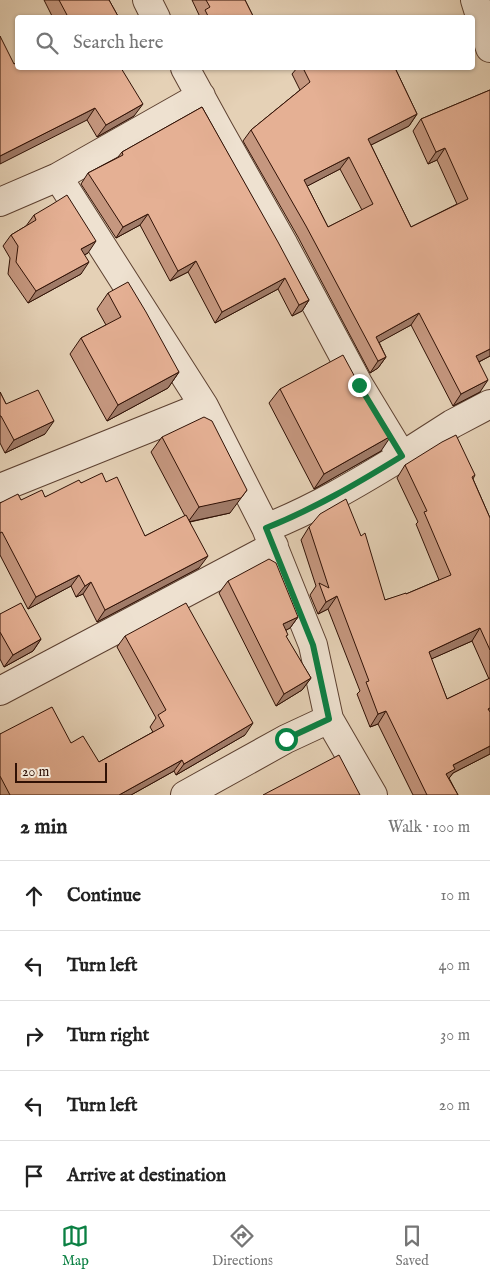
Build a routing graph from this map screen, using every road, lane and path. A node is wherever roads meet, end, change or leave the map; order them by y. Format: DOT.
graph roads {
  1 [pos="146,0"];
  2 [pos="475,0"];
  3 [pos="154,15"];
  4 [pos="490,48"];
  5 [pos="186,70"];
  6 [pos="201,96"];
  7 [pos="58,178"];
  8 [pos="0,202"];
  9 [pos="490,404"];
  10 [pos="204,406"];
  11 [pos="402,456"];
  12 [pos="0,488"];
  13 [pos="270,537"];
  14 [pos="0,691"];
  15 [pos="329,719"];
  16 [pos="185,795"];
  17 [pos="372,795"];
  1 -- 3 [label="street"];
  2 -- 4 [label="street"];
  5 -- 6 [label="street"];
  6 -- 7 [label="street"];
  6 -- 11 [label="street"];
  7 -- 8 [label="street"];
  7 -- 10 [label="street"];
  9 -- 11 [label="street"];
  10 -- 12 [label="street"];
  10 -- 13 [label="street"];
  11 -- 13 [label="street"];
  13 -- 14 [label="street"];
  13 -- 15 [label="street"];
  15 -- 16 [label="street"];
  15 -- 17 [label="street"];
}
